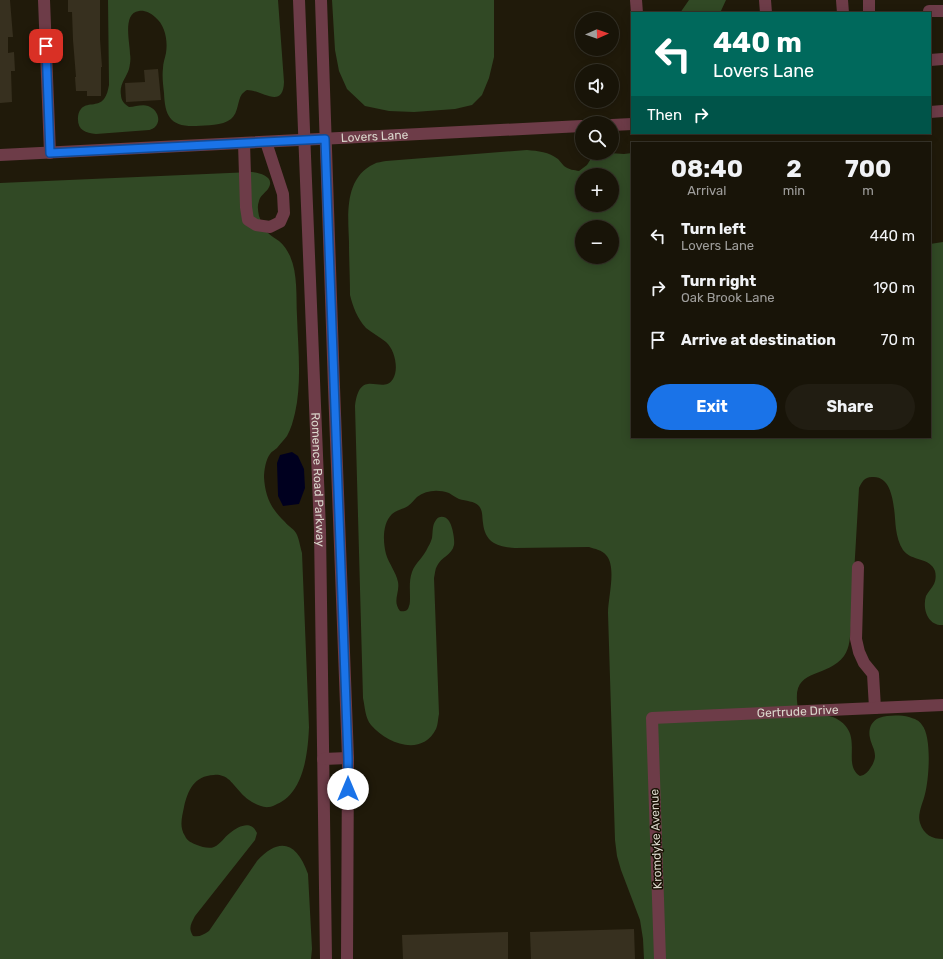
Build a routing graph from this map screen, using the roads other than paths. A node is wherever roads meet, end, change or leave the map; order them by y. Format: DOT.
graph roads {
  1 [pos="44,0"];
  2 [pos="299,0"];
  3 [pos="321,0"];
  4 [pos="636,0"];
  5 [pos="765,0"];
  6 [pos="842,0"];
  7 [pos="869,0"];
  8 [pos="929,8"];
  9 [pos="943,11"];
  10 [pos="636,12"];
  11 [pos="766,12"];
  12 [pos="843,12"];
  13 [pos="869,12"];
  14 [pos="943,59"];
  15 [pos="931,60"];
  16 [pos="931,112"];
  17 [pos="943,112"];
  18 [pos="619,124"];
  19 [pos="631,124"];
  20 [pos="575,126"];
  21 [pos="325,139"];
  22 [pos="304,140"];
  23 [pos="266,142"];
  24 [pos="244,143"];
  25 [pos="50,153"];
  26 [pos="0,155"];
  27 [pos="858,567"];
  28 [pos="943,705"];
  29 [pos="875,708"];
  30 [pos="652,718"];
  31 [pos="323,758"];
  32 [pos="348,758"];
  33 [pos="326,959"];
  34 [pos="347,959"];
  35 [pos="660,959"];
  1 -- 25 [label="street"];
  2 -- 22 [label="street, Romence Road Parkway"];
  3 -- 21 [label="street, Romence Road Parkway"];
  4 -- 10 [label="street"];
  5 -- 11 [label="street"];
  6 -- 12 [label="street"];
  7 -- 13 [label="street"];
  8 -- 9 [label="street"];
  14 -- 15 [label="street"];
  16 -- 17 [label="street"];
  18 -- 19 [label="street"];
  20 -- 21 [label="street, Lovers Lane"];
  21 -- 22 [label="street, Lovers Lane"];
  21 -- 32 [label="street, Romence Road Parkway"];
  22 -- 23 [label="street, Lovers Lane"];
  22 -- 31 [label="street, Romence Road Parkway"];
  23 -- 24 [label="street, Lovers Lane"];
  23 -- 24 [label="street"];
  24 -- 25 [label="street, Lovers Lane"];
  25 -- 26 [label="street, Lovers Lane"];
  27 -- 29 [label="street"];
  28 -- 29 [label="street, Gertrude Drive"];
  29 -- 30 [label="street, Gertrude Drive"];
  30 -- 35 [label="street, Kromdyke Avenue"];
  31 -- 32 [label="street"];
  31 -- 33 [label="street, Romence Road Parkway"];
  32 -- 34 [label="street, Romence Road Parkway"];
}
